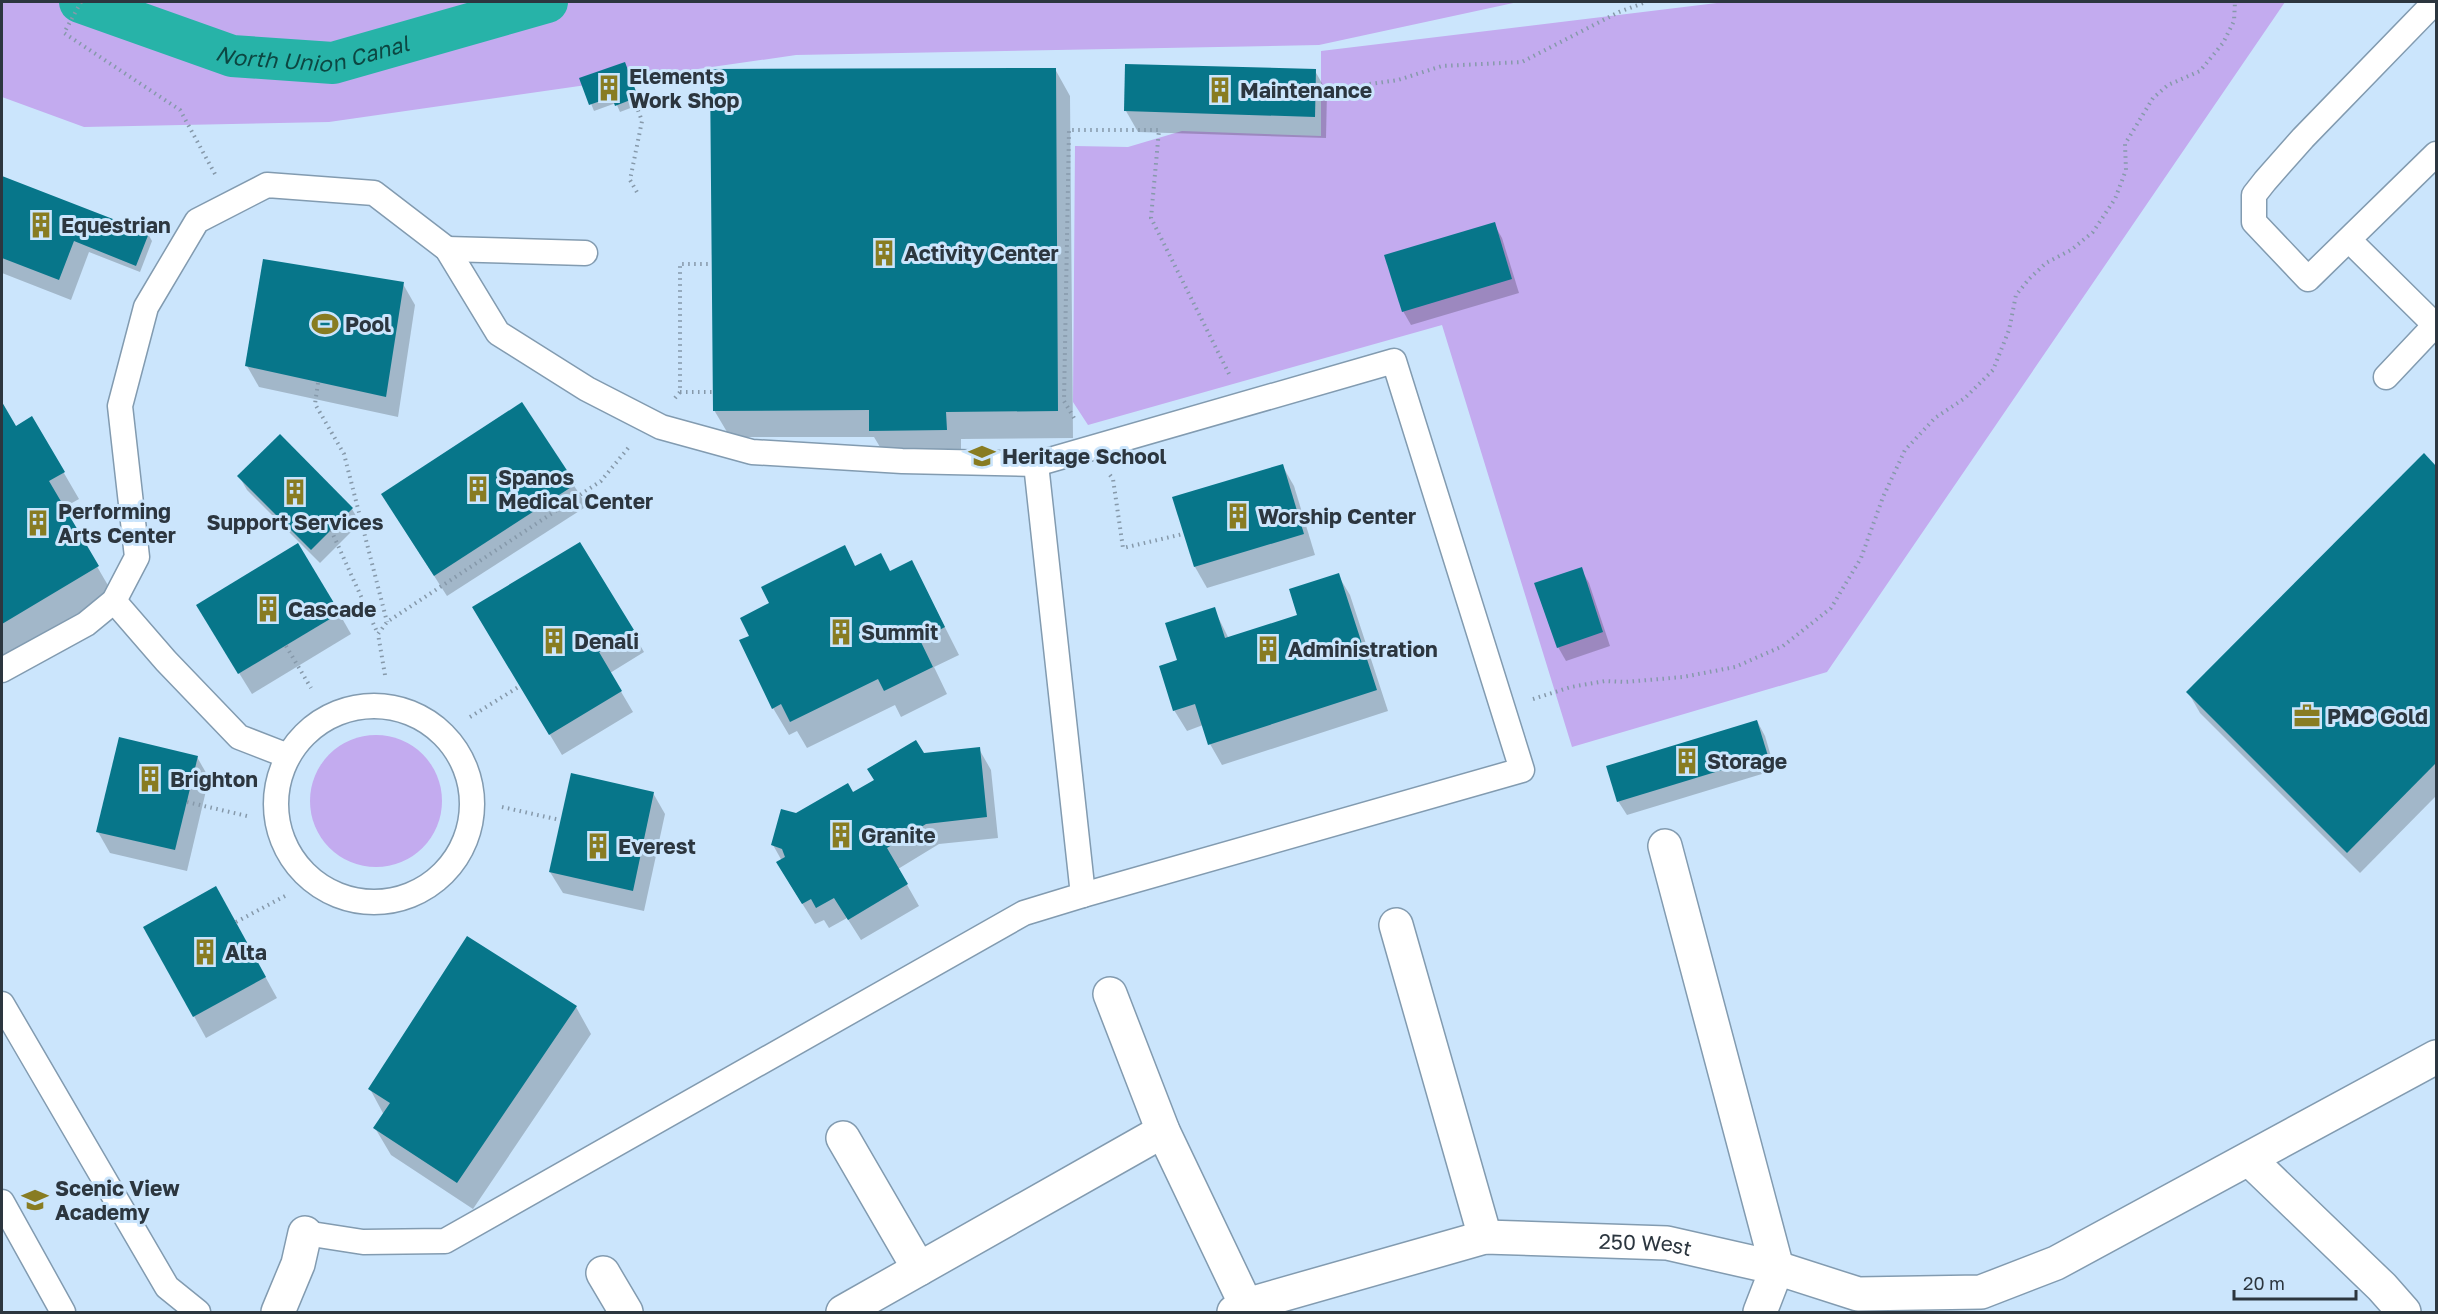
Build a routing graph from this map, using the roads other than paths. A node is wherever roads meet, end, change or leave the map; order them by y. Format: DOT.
graph roads {
  1 [pos="2435,2"];
  2 [pos="2436,154"];
  3 [pos="2349,240"];
  4 [pos="447,249"];
  5 [pos="585,254"];
  6 [pos="2436,325"];
  7 [pos="2386,377"];
  8 [pos="1036,464"];
  9 [pos="114,601"];
  10 [pos="2,670"];
  11 [pos="288,756"];
  12 [pos="1665,846"];
  13 [pos="1083,895"];
  14 [pos="1395,925"];
  15 [pos="1110,994"];
  16 [pos="2,1004"];
  17 [pos="2436,1057"];
  18 [pos="1163,1131"];
  19 [pos="843,1138"];
  20 [pos="2248,1159"];
  21 [pos="2,1202"];
  22 [pos="305,1233"];
  23 [pos="1485,1237"];
  24 [pos="1778,1268"];
  25 [pos="919,1269"];
  26 [pos="603,1273"];
  27 [pos="1978,1303"];
  28 [pos="1240,1309"];
  29 [pos="59,1311"];
  30 [pos="198,1312"];
  31 [pos="278,1312"];
  32 [pos="626,1312"];
  33 [pos="843,1312"];
  34 [pos="1760,1312"];
  35 [pos="2404,1312"];
  1 -- 3 [label="lane"];
  2 -- 3 [label="lane"];
  3 -- 6 [label="lane"];
  4 -- 5 [label="lane"];
  4 -- 8 [label="lane"];
  4 -- 9 [label="lane"];
  6 -- 7 [label="lane"];
  8 -- 13 [label="lane"];
  8 -- 13 [label="lane"];
  9 -- 10 [label="lane"];
  9 -- 11 [label="lane"];
  11 -- 11 [label="lane"];
  12 -- 24 [label="street"];
  13 -- 22 [label="lane"];
  14 -- 23 [label="street"];
  15 -- 18 [label="street"];
  16 -- 30 [label="lane"];
  17 -- 20 [label="street, 250 West"];
  18 -- 25 [label="street"];
  18 -- 28 [label="street"];
  19 -- 25 [label="street"];
  20 -- 27 [label="street, 250 West"];
  20 -- 35 [label="street"];
  21 -- 29 [label="lane"];
  22 -- 31 [label="street"];
  23 -- 24 [label="street, 250 West"];
  23 -- 28 [label="street, 250 West"];
  24 -- 27 [label="street, 250 West"];
  24 -- 34 [label="street"];
  25 -- 33 [label="street"];
  26 -- 32 [label="street"];
}
